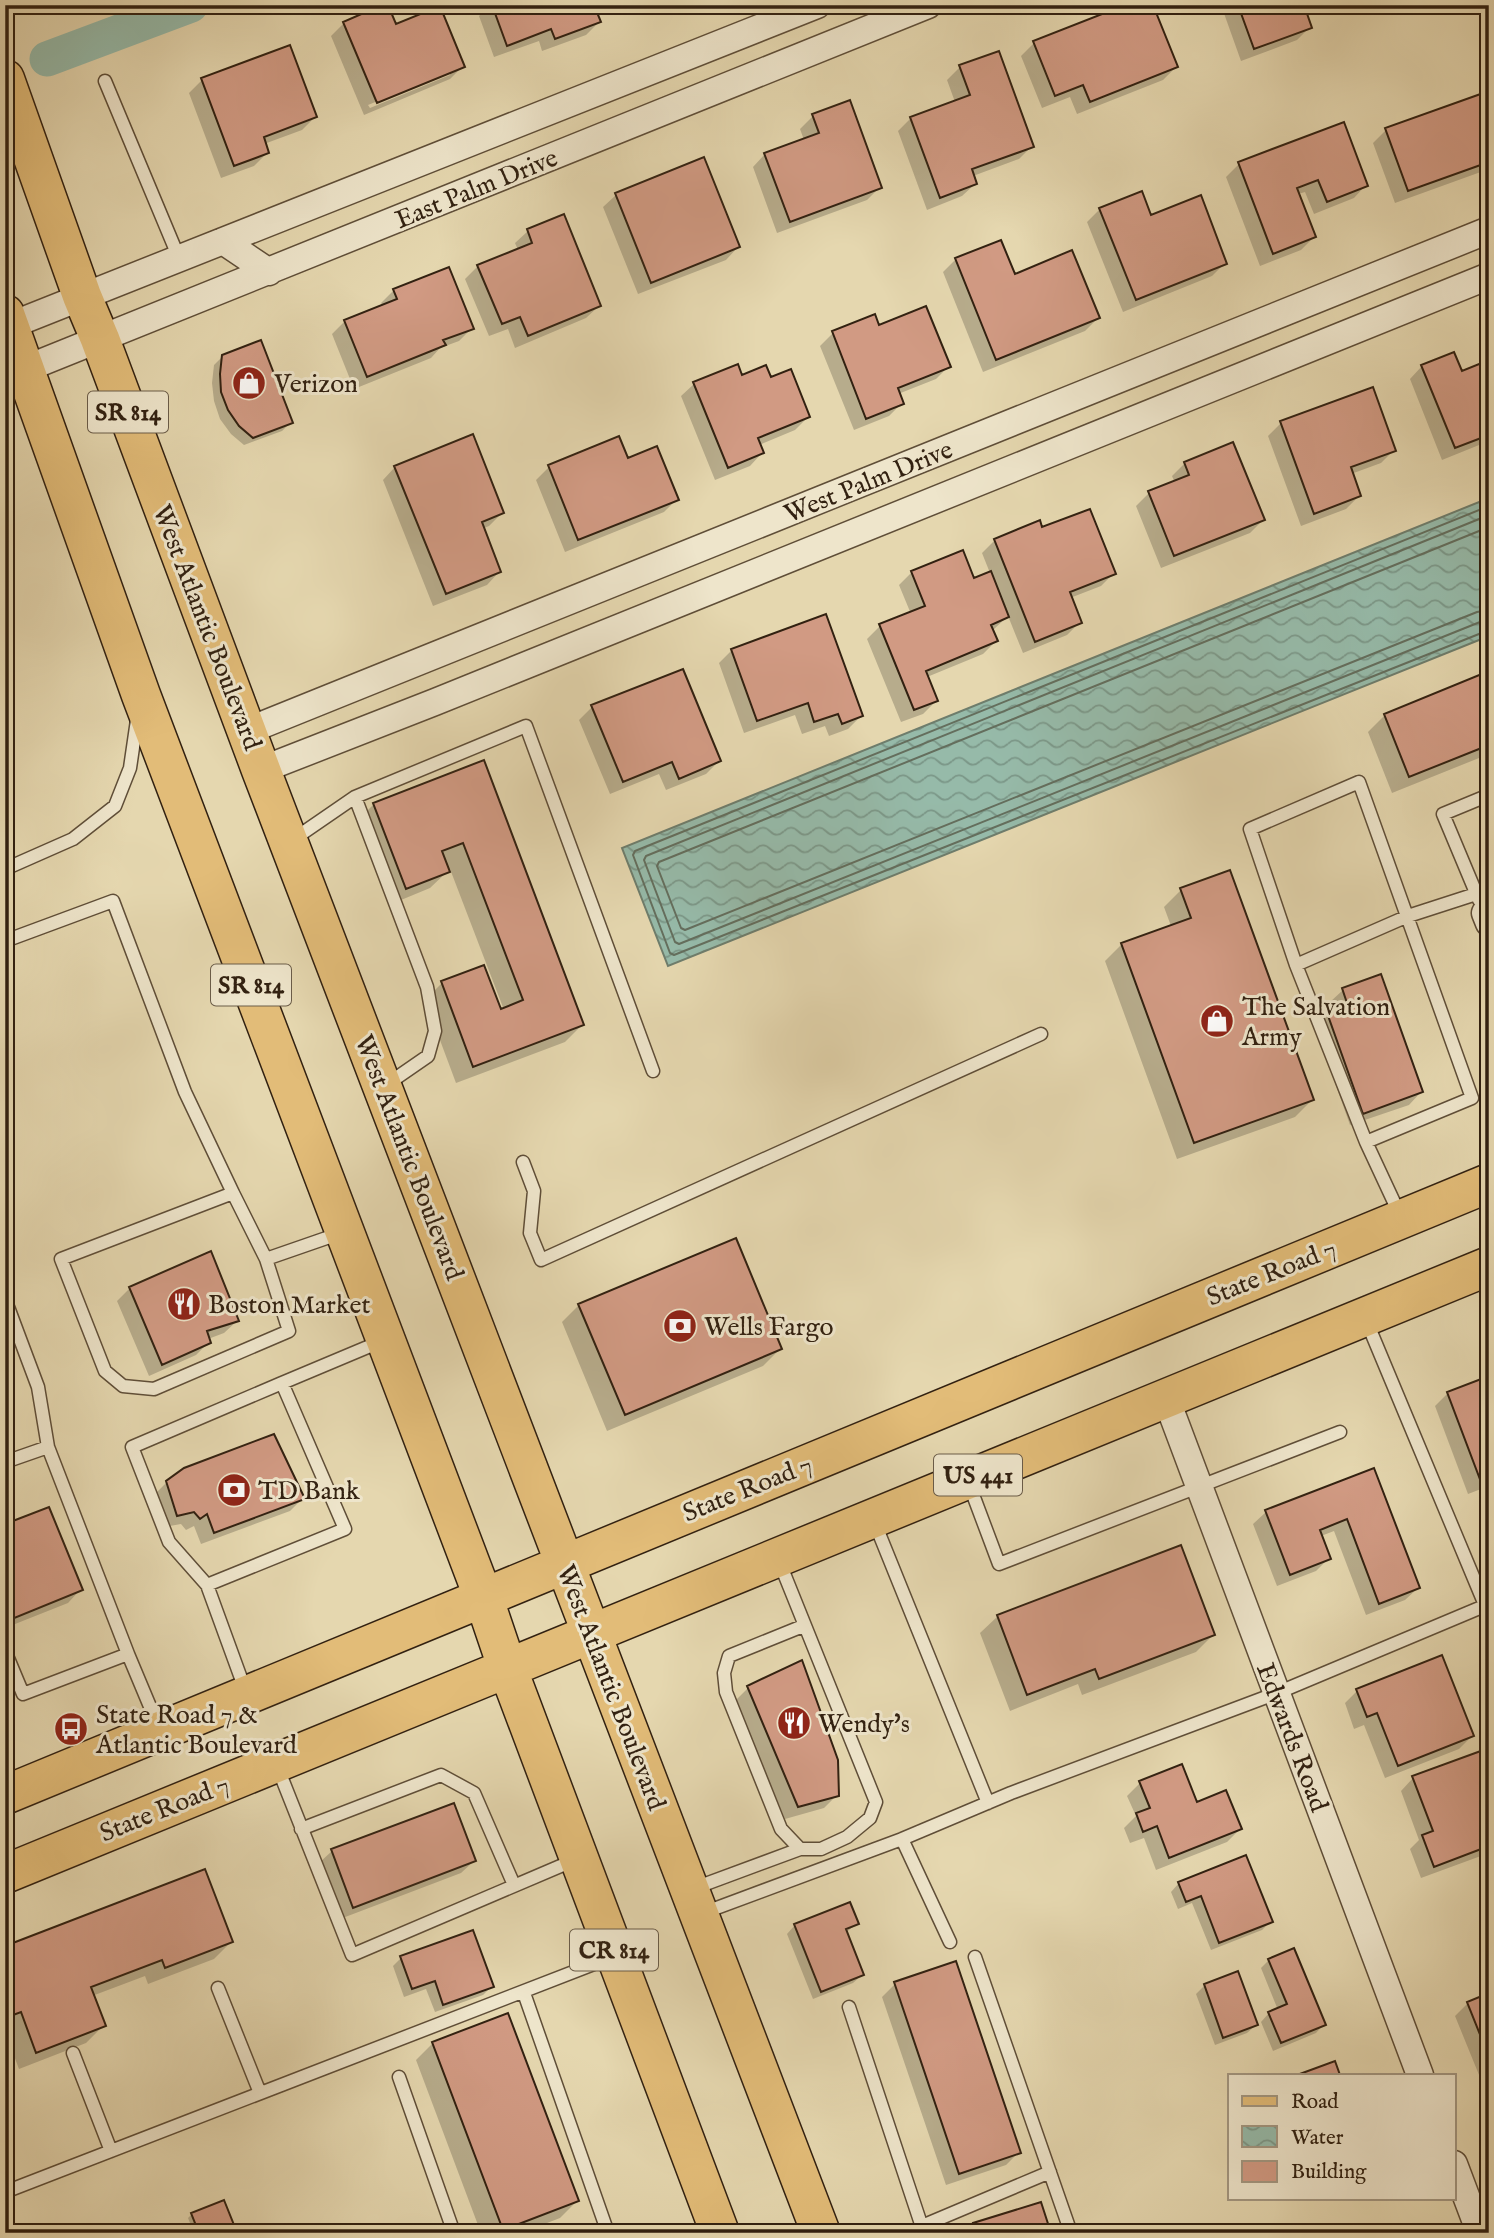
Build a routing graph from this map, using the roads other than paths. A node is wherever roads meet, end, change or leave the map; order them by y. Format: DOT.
graph roads {
  1 [pos="817,5"];
  2 [pos="928,5"];
  3 [pos="688,56"];
  4 [pos="5,79"];
  5 [pos="106,81"];
  6 [pos="704,96"];
  7 [pos="1489,230"];
  8 [pos="223,241"];
  9 [pos="179,258"];
  10 [pos="269,272"];
  11 [pos="1489,276"];
  12 [pos="82,296"];
  13 [pos="7,322"];
  14 [pos="100,339"];
  15 [pos="20,371"];
  16 [pos="953,446"];
  17 [pos="969,485"];
  18 [pos="419,662"];
  19 [pos="141,695"];
  20 [pos="435,702"];
  21 [pos="247,731"];
  22 [pos="261,770"];
  23 [pos="1489,795"];
  24 [pos="355,797"];
  25 [pos="289,842"];
  26 [pos="5,869"];
  27 [pos="1485,910"];
  28 [pos="1408,916"];
  29 [pos="5,941"];
  30 [pos="1296,965"];
  31 [pos="1041,1034"];
  32 [pos="653,1071"];
  33 [pos="383,1087"];
  34 [pos="1367,1142"];
  35 [pos="523,1162"];
  36 [pos="1489,1183"];
  37 [pos="233,1193"];
  38 [pos="1402,1219"];
  39 [pos="344,1231"];
  40 [pos="1489,1252"];
  41 [pos="266,1259"];
  42 [pos="1489,1265"];
  43 [pos="1449,1281"];
  44 [pos="5,1299"];
  45 [pos="1364,1316"];
  46 [pos="386,1339"];
  47 [pos="282,1383"];
  48 [pos="1166,1398"];
  49 [pos="1340,1432"];
  50 [pos="48,1447"];
  51 [pos="5,1462"];
  52 [pos="968,1479"];
  53 [pos="1200,1488"];
  54 [pos="873,1518"];
  55 [pos="777,1558"];
  56 [pos="565,1563"];
  57 [pos="206,1585"];
  58 [pos="484,1599"];
  59 [pos="1487,1605"];
  60 [pos="803,1626"];
  61 [pos="592,1634"];
  62 [pos="5,1651"];
  63 [pos="128,1654"];
  64 [pos="507,1667"];
  65 [pos="1277,1693"];
  66 [pos="247,1696"];
  67 [pos="161,1731"];
  68 [pos="275,1762"];
  69 [pos="5,1795"];
  70 [pos="988,1803"];
  71 [pos="301,1829"];
  72 [pos="902,1839"];
  73 [pos="800,1849"];
  74 [pos="579,1858"];
  75 [pos="5,1874"];
  76 [pos="514,1885"];
  77 [pos="694,1902"];
  78 [pos="950,1942"];
  79 [pos="616,1956"];
  80 [pos="975,1957"];
  81 [pos="218,1988"];
  82 [pos="524,1993"];
  83 [pos="849,2007"];
  84 [pos="73,2053"];
  85 [pos="1420,2074"];
  86 [pos="399,2077"];
  87 [pos="260,2093"];
  88 [pos="111,2151"];
  89 [pos="1456,2169"];
  90 [pos="1050,2172"];
  91 [pos="5,2192"];
  92 [pos="923,2229"];
  93 [pos="454,2233"];
  94 [pos="608,2233"];
  95 [pos="720,2233"];
  96 [pos="821,2233"];
  97 [pos="1071,2233"];
  98 [pos="1480,2233"];
  1 -- 3 [label="street, East Palm Drive"];
  2 -- 6 [label="street, East Palm Drive"];
  3 -- 6 [label="street"];
  3 -- 8 [label="street, East Palm Drive"];
  4 -- 12 [label="main road, West Atlantic Boulevard / SR 814"];
  5 -- 9 [label="lane"];
  6 -- 10 [label="street, East Palm Drive"];
  7 -- 16 [label="street, West Palm Drive"];
  8 -- 9 [label="street, East Palm Drive"];
  8 -- 10 [label="street"];
  9 -- 12 [label="street, East Palm Drive"];
  10 -- 14 [label="street, East Palm Drive"];
  11 -- 17 [label="street, West Palm Drive"];
  12 -- 13 [label="street, East Palm Drive"];
  12 -- 14 [label="main road, West Atlantic Boulevard / SR 814"];
  13 -- 15 [label="main road, SR 814"];
  14 -- 15 [label="street, East Palm Drive"];
  14 -- 21 [label="main road, West Atlantic Boulevard / SR 814"];
  15 -- 19 [label="main road, SR 814"];
  16 -- 17 [label="street"];
  16 -- 18 [label="street, West Palm Drive"];
  17 -- 20 [label="street, West Palm Drive"];
  18 -- 20 [label="street"];
  18 -- 21 [label="street, West Palm Drive"];
  19 -- 26 [label="lane"];
  19 -- 39 [label="main road, SR 814"];
  20 -- 22 [label="street, West Palm Drive"];
  21 -- 22 [label="main road, West Atlantic Boulevard / SR 814"];
  22 -- 25 [label="main road, West Atlantic Boulevard / SR 814"];
  23 -- 27 [label="lane"];
  24 -- 25 [label="lane"];
  24 -- 32 [label="lane"];
  24 -- 33 [label="lane"];
  25 -- 33 [label="main road, West Atlantic Boulevard / SR 814"];
  27 -- 28 [label="lane"];
  28 -- 30 [label="lane"];
  28 -- 30 [label="lane"];
  28 -- 34 [label="lane"];
  29 -- 37 [label="lane"];
  30 -- 34 [label="lane"];
  31 -- 35 [label="lane"];
  33 -- 56 [label="main road, West Atlantic Boulevard / SR 814"];
  34 -- 38 [label="lane"];
  36 -- 38 [label="main road, State Road 7"];
  37 -- 41 [label="lane"];
  37 -- 41 [label="lane"];
  38 -- 56 [label="main road, State Road 7"];
  39 -- 41 [label="lane"];
  39 -- 46 [label="main road, SR 814"];
  40 -- 43 [label="main road"];
  42 -- 43 [label="main road, State Road 7 / US 441"];
  43 -- 45 [label="main road, State Road 7 / US 441"];
  44 -- 50 [label="lane"];
  45 -- 48 [label="main road, State Road 7 / US 441"];
  45 -- 59 [label="lane"];
  46 -- 47 [label="lane"];
  46 -- 58 [label="main road, SR 814"];
  47 -- 57 [label="lane"];
  47 -- 57 [label="lane"];
  48 -- 52 [label="main road, State Road 7 / US 441"];
  48 -- 53 [label="street, Edwards Road"];
  49 -- 53 [label="lane"];
  50 -- 51 [label="lane"];
  50 -- 63 [label="lane"];
  52 -- 53 [label="lane"];
  52 -- 54 [label="main road, State Road 7 / US 441"];
  53 -- 65 [label="street, Edwards Road"];
  54 -- 55 [label="main road, State Road 7 / US 441"];
  54 -- 70 [label="lane"];
  55 -- 60 [label="lane"];
  55 -- 61 [label="main road, State Road 7 / US 441"];
  56 -- 58 [label="main road, State Road 7"];
  56 -- 61 [label="main road, West Atlantic Boulevard / SR 814"];
  57 -- 66 [label="lane"];
  58 -- 64 [label="main road, SR 814"];
  58 -- 66 [label="main road, State Road 7"];
  59 -- 65 [label="lane"];
  60 -- 73 [label="lane"];
  60 -- 73 [label="lane"];
  61 -- 64 [label="main road, State Road 7 / US 441"];
  61 -- 77 [label="main road, West Atlantic Boulevard"];
  62 -- 63 [label="lane"];
  63 -- 67 [label="lane"];
  64 -- 68 [label="main road, State Road 7 / US 441"];
  64 -- 74 [label="main road, CR 814"];
  65 -- 70 [label="lane"];
  65 -- 85 [label="street, Edwards Road"];
  66 -- 67 [label="main road, State Road 7"];
  67 -- 69 [label="main road, State Road 7"];
  68 -- 71 [label="lane"];
  68 -- 75 [label="main road, State Road 7 / US 441"];
  70 -- 72 [label="lane"];
  71 -- 76 [label="lane"];
  71 -- 76 [label="lane"];
  72 -- 77 [label="lane"];
  72 -- 78 [label="lane"];
  73 -- 77 [label="lane"];
  74 -- 76 [label="lane"];
  74 -- 79 [label="main road, CR 814"];
  77 -- 96 [label="main road, West Atlantic Boulevard"];
  79 -- 82 [label="lane"];
  79 -- 95 [label="main road, CR 814"];
  80 -- 90 [label="lane"];
  81 -- 87 [label="lane"];
  82 -- 87 [label="lane"];
  82 -- 94 [label="lane"];
  83 -- 92 [label="lane"];
  84 -- 88 [label="lane"];
  86 -- 93 [label="lane"];
  87 -- 88 [label="lane"];
  88 -- 91 [label="lane"];
  89 -- 98 [label="street"];
  90 -- 92 [label="lane"];
  90 -- 97 [label="lane"];
}
